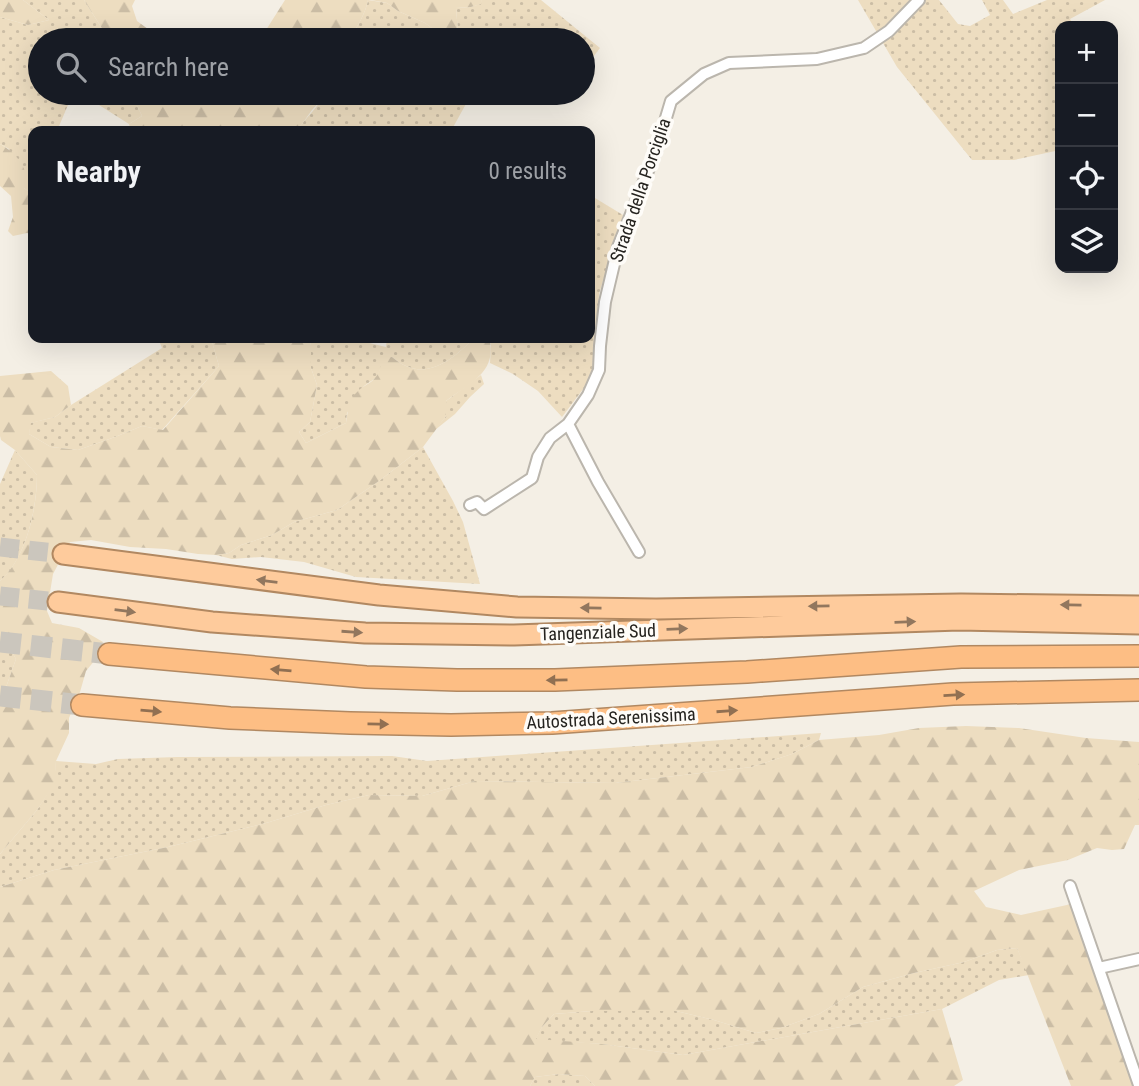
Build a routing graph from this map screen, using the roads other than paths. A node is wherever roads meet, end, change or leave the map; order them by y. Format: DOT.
graph roads {
  1 [pos="919,0"];
  2 [pos="568,424"];
  3 [pos="470,505"];
  4 [pos="639,552"];
  5 [pos="63,554"];
  6 [pos="58,602"];
  7 [pos="1139,606"];
  8 [pos="1139,624"];
  9 [pos="109,654"];
  10 [pos="1139,656"];
  11 [pos="1139,690"];
  12 [pos="82,705"];
  13 [pos="1070,886"];
  14 [pos="1139,959"];
  15 [pos="1099,968"];
  16 [pos="1139,1085"];
  1 -- 2 [label="street, Strada della Porciglia"];
  2 -- 3 [label="street, Strada della Porciglia"];
  2 -- 4 [label="street"];
  7 -- 5 [label="highway, Tangenziale Sud, one-way"];
  6 -- 8 [label="highway, Tangenziale Sud, one-way"];
  10 -- 9 [label="highway, one-way"];
  12 -- 11 [label="highway, Autostrada Serenissima, one-way"];
  13 -- 15 [label="street"];
  14 -- 15 [label="street"];
  15 -- 16 [label="street"];
}
